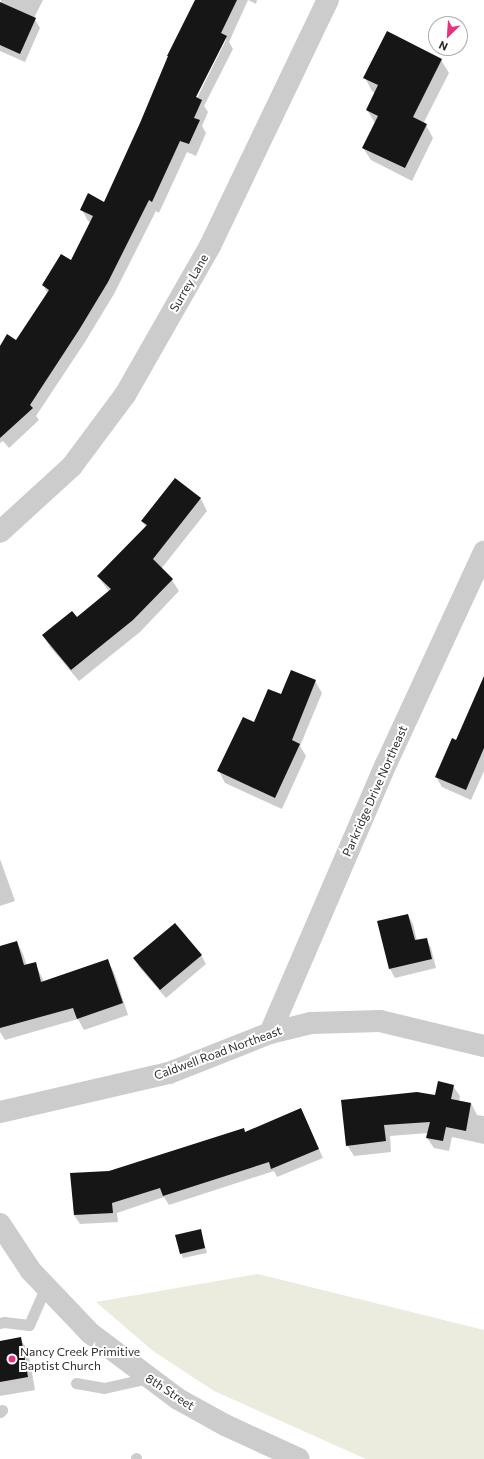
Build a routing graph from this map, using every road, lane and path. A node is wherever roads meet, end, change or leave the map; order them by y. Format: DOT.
graph roads {
  1 [pos="328,0"];
  2 [pos="0,532"];
  3 [pos="484,552"];
  4 [pos="270,1033"];
  5 [pos="484,1046"];
  6 [pos="0,1112"];
  7 [pos="0,1224"];
  8 [pos="46,1286"];
  9 [pos="0,1323"];
  10 [pos="148,1378"];
  11 [pos="76,1383"];
  12 [pos="299,1459"];
  1 -- 2 [label="street, Surrey Lane"];
  3 -- 4 [label="street, Parkridge Drive Northeast"];
  4 -- 5 [label="street, Caldwell Road Northeast"];
  4 -- 6 [label="street, Caldwell Road Northeast"];
  7 -- 8 [label="street, 8th Street"];
  8 -- 9 [label="lane"];
  8 -- 10 [label="street, 8th Street"];
  10 -- 11 [label="lane"];
  10 -- 12 [label="street, 8th Street"];
}
